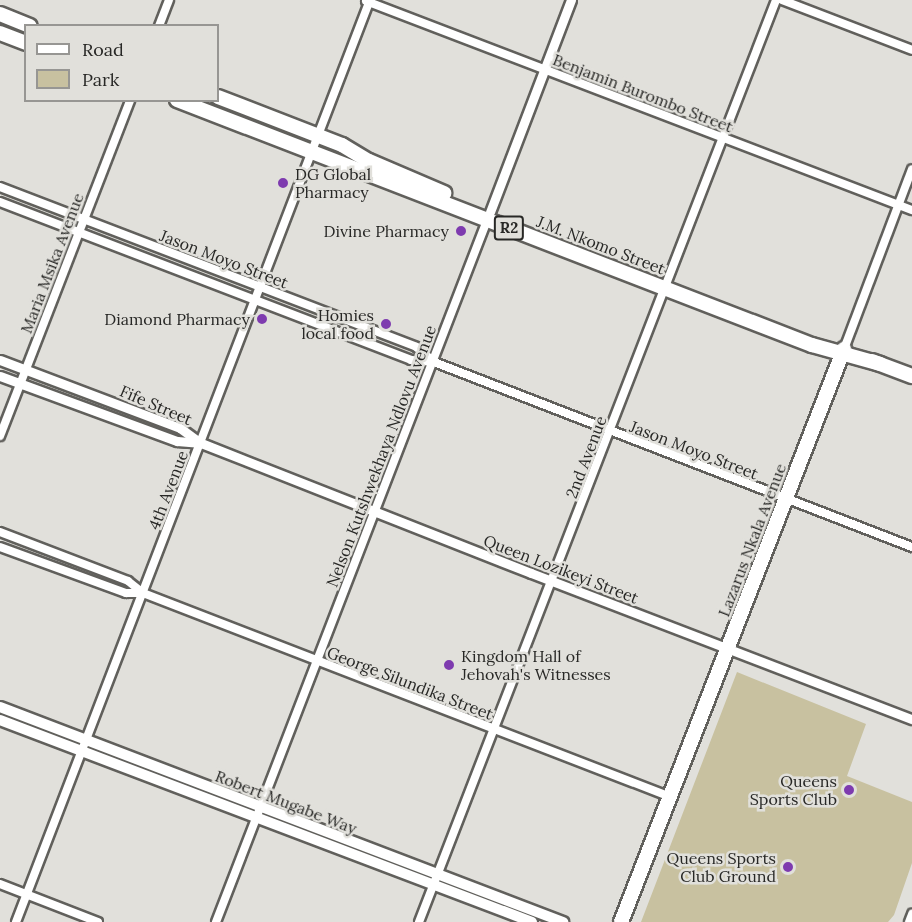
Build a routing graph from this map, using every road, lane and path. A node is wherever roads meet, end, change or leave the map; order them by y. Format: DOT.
graph roads {
  1 [pos="169,0"];
  2 [pos="571,0"];
  3 [pos="776,0"];
  4 [pos="782,0"];
  5 [pos="368,1"];
  6 [pos="0,14"];
  7 [pos="25,24"];
  8 [pos="160,24"];
  9 [pos="0,33"];
  10 [pos="24,42"];
  11 [pos="912,50"];
  12 [pos="544,69"];
  13 [pos="219,97"];
  14 [pos="129,102"];
  15 [pos="182,102"];
  16 [pos="319,136"];
  17 [pos="722,139"];
  18 [pos="312,152"];
  19 [pos="912,169"];
  20 [pos="0,187"];
  21 [pos="0,202"];
  22 [pos="898,205"];
  23 [pos="912,210"];
  24 [pos="489,216"];
  25 [pos="84,219"];
  26 [pos="79,232"];
  27 [pos="667,284"];
  28 [pos="260,287"];
  29 [pos="255,300"];
  30 [pos="843,352"];
  31 [pos="0,360"];
  32 [pos="434,362"];
  33 [pos="26,370"];
  34 [pos="0,376"];
  35 [pos="912,376"];
  36 [pos="20,383"];
  37 [pos="610,431"];
  38 [pos="0,436"];
  39 [pos="201,443"];
  40 [pos="785,500"];
  41 [pos="376,513"];
  42 [pos="0,532"];
  43 [pos="0,547"];
  44 [pos="912,547"];
  45 [pos="552,582"];
  46 [pos="143,593"];
  47 [pos="727,649"];
  48 [pos="317,662"];
  49 [pos="0,707"];
  50 [pos="912,719"];
  51 [pos="0,720"];
  52 [pos="494,730"];
  53 [pos="84,746"];
  54 [pos="668,796"];
  55 [pos="257,813"];
  56 [pos="435,880"];
  57 [pos="0,884"];
  58 [pos="27,895"];
  59 [pos="912,915"];
  60 [pos="16,922"];
  61 [pos="98,922"];
  62 [pos="216,922"];
  63 [pos="418,922"];
  64 [pos="532,922"];
  65 [pos="563,922"];
  66 [pos="621,922"];
  67 [pos="909,922"];
  1 -- 8 [label="street"];
  2 -- 12 [label="street, Nelson Kutshwekhaya Ndlovu Avenue"];
  3 -- 17 [label="street, 2nd Avenue"];
  4 -- 11 [label="street"];
  5 -- 12 [label="street, Benjamin Burombo Street"];
  5 -- 16 [label="street, 4th Avenue"];
  6 -- 7 [label="highway"];
  9 -- 10 [label="highway"];
  12 -- 17 [label="street, Benjamin Burombo Street"];
  12 -- 24 [label="street, Nelson Kutshwekhaya Ndlovu Avenue"];
  13 -- 16 [label="highway, J.M. Nkomo Street / R2"];
  14 -- 25 [label="street, Maria Msika Avenue"];
  15 -- 18 [label="highway, J.M. Nkomo Street / R2"];
  16 -- 18 [label="street, 4th Avenue"];
  16 -- 24 [label="highway, J.M. Nkomo Street / R2"];
  17 -- 22 [label="street, Benjamin Burombo Street"];
  17 -- 27 [label="street, 2nd Avenue"];
  18 -- 24 [label="highway, J.M. Nkomo Street / R2"];
  18 -- 28 [label="street, 4th Avenue"];
  19 -- 22 [label="street, Lazarus Nkala Avenue"];
  20 -- 25 [label="street, Jason Moyo Street"];
  21 -- 26 [label="street, Jason Moyo Street"];
  22 -- 23 [label="street, Benjamin Burombo Street"];
  22 -- 30 [label="street, Lazarus Nkala Avenue"];
  24 -- 27 [label="highway, J.M. Nkomo Street / R2"];
  24 -- 32 [label="street, Nelson Kutshwekhaya Ndlovu Avenue"];
  25 -- 26 [label="street, Maria Msika Avenue"];
  25 -- 28 [label="street, Jason Moyo Street"];
  26 -- 29 [label="street, Jason Moyo Street"];
  26 -- 33 [label="street, Maria Msika Avenue"];
  27 -- 30 [label="highway, J.M. Nkomo Street / R2"];
  27 -- 37 [label="street, 2nd Avenue"];
  28 -- 29 [label="street, 4th Avenue"];
  28 -- 32 [label="street, Jason Moyo Street"];
  29 -- 32 [label="street, Jason Moyo Street"];
  29 -- 39 [label="street, 4th Avenue"];
  30 -- 35 [label="highway, J.M. Nkomo Street"];
  30 -- 40 [label="highway, Lazarus Nkala Avenue"];
  31 -- 33 [label="street, Fife Street"];
  32 -- 37 [label="street, Jason Moyo Street"];
  32 -- 41 [label="street, Nelson Kutshwekhaya Ndlovu Avenue"];
  33 -- 36 [label="street, Maria Msika Avenue"];
  33 -- 39 [label="street, Fife Street"];
  34 -- 36 [label="street, Fife Street"];
  36 -- 38 [label="street, Maria Msika Avenue"];
  36 -- 39 [label="street, Fife Street"];
  37 -- 40 [label="street, Jason Moyo Street"];
  37 -- 45 [label="street, 2nd Avenue"];
  39 -- 41 [label="street, Queen Lozikeyi Street"];
  39 -- 46 [label="street, 4th Avenue"];
  40 -- 44 [label="street, Jason Moyo Street"];
  40 -- 47 [label="highway, Lazarus Nkala Avenue"];
  41 -- 45 [label="street, Queen Lozikeyi Street"];
  41 -- 48 [label="street, Nelson Kutshwekhaya Ndlovu Avenue"];
  42 -- 46 [label="street, George Silundika Street"];
  43 -- 46 [label="street, George Silundika Street"];
  45 -- 47 [label="street, Queen Lozikeyi Street"];
  45 -- 52 [label="street, 2nd Avenue"];
  46 -- 48 [label="street, George Silundika Street"];
  46 -- 53 [label="street, 4th Avenue"];
  47 -- 50 [label="street, Queen Lozikeyi Street"];
  47 -- 54 [label="highway, Lazarus Nkala Avenue"];
  48 -- 52 [label="street, George Silundika Street"];
  48 -- 55 [label="street, Nelson Kutshwekhaya Ndlovu Avenue"];
  49 -- 53 [label="main road, Robert Mugabe Way"];
  51 -- 53 [label="main road, Robert Mugabe Way"];
  52 -- 54 [label="street, George Silundika Street"];
  52 -- 56 [label="street, 2nd Avenue"];
  53 -- 55 [label="main road, Robert Mugabe Way"];
  53 -- 58 [label="street, 4th Avenue"];
  54 -- 66 [label="highway, Lazarus Nkala Avenue"];
  55 -- 56 [label="main road, Robert Mugabe Way"];
  55 -- 62 [label="street, Nelson Kutshwekhaya Ndlovu Avenue"];
  56 -- 63 [label="street, 2nd Avenue"];
  56 -- 64 [label="main road, Robert Mugabe Way"];
  56 -- 65 [label="main road, Robert Mugabe Way"];
  57 -- 58 [label="street"];
  58 -- 60 [label="street, 4th Avenue"];
  58 -- 61 [label="street"];
  59 -- 67 [label="street"];
}
